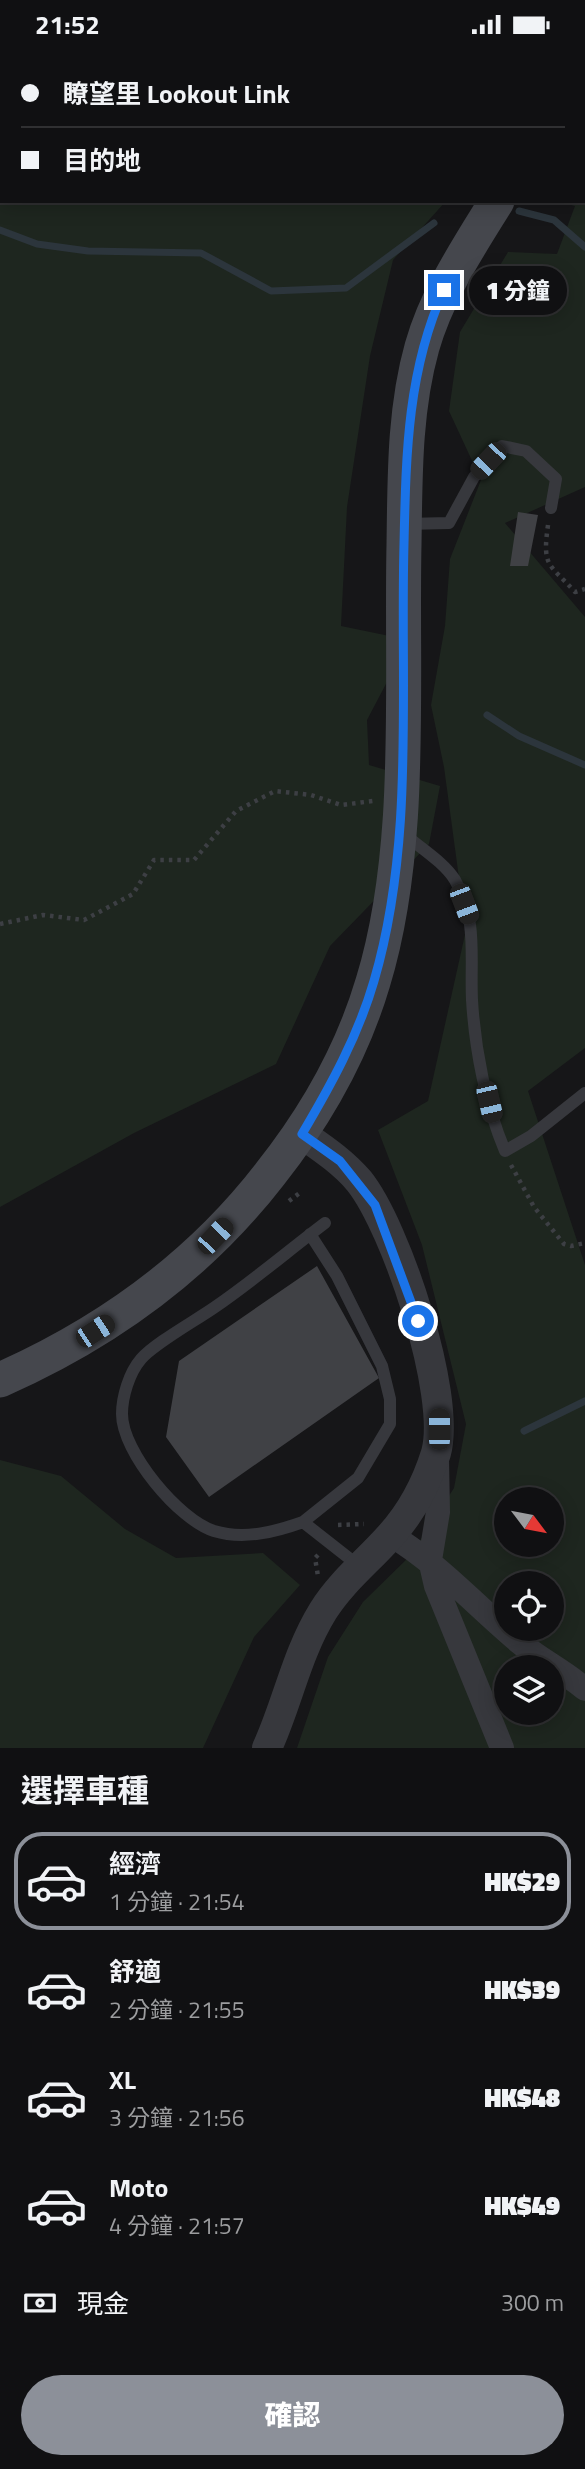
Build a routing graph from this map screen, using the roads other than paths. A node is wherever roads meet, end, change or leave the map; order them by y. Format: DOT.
graph roads {
  1 [pos="496,203"];
  2 [pos="551,508"];
  3 [pos="405,524"];
  4 [pos="398,829"];
  5 [pos="585,1093"];
  6 [pos="302,1134"];
  7 [pos="325,1223"];
  8 [pos="310,1234"];
  9 [pos="0,1380"];
  10 [pos="436,1451"];
  11 [pos="303,1522"];
  12 [pos="391,1535"];
  13 [pos="430,1560"];
  14 [pos="359,1566"];
  15 [pos="585,1689"];
  16 [pos="267,1748"];
  17 [pos="502,1748"];
  1 -- 3 [label="main road"];
  2 -- 3 [label="lane"];
  3 -- 4 [label="main road"];
  4 -- 5 [label="lane"];
  4 -- 6 [label="main road"];
  6 -- 9 [label="main road"];
  6 -- 10 [label="street"];
  7 -- 8 [label="lane"];
  8 -- 11 [label="lane"];
  8 -- 11 [label="lane"];
  10 -- 12 [label="street"];
  10 -- 13 [label="street"];
  11 -- 14 [label="lane"];
  12 -- 13 [label="street"];
  12 -- 14 [label="street"];
  13 -- 15 [label="street"];
  13 -- 17 [label="street"];
  14 -- 16 [label="street"];
}
